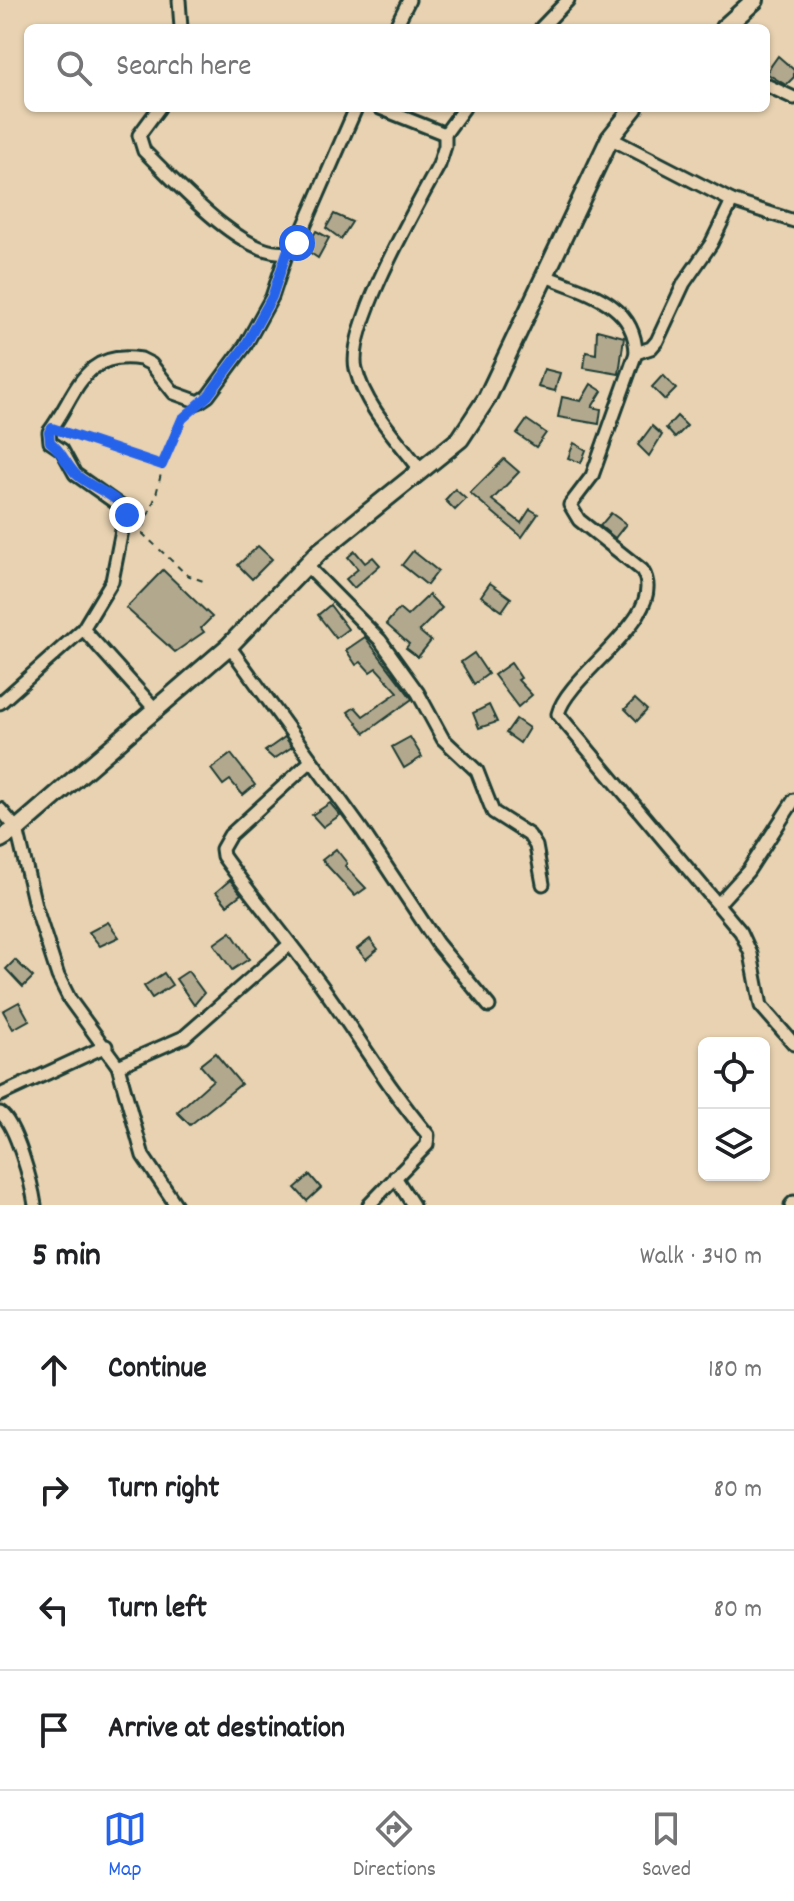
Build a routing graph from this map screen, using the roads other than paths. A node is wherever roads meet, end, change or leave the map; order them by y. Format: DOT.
graph roads {
  1 [pos="179,0"];
  2 [pos="409,0"];
  3 [pos="568,0"];
  4 [pos="755,0"];
  5 [pos="181,24"];
  6 [pos="397,24"];
  7 [pos="546,24"];
  8 [pos="728,24"];
  9 [pos="770,87"];
  10 [pos="794,98"];
  11 [pos="156,112"];
  12 [pos="354,112"];
  13 [pos="390,112"];
  14 [pos="461,112"];
  15 [pos="629,112"];
  16 [pos="445,134"];
  17 [pos="610,138"];
  18 [pos="732,201"];
  19 [pos="794,221"];
  20 [pos="287,252"];
  21 [pos="543,275"];
  22 [pos="636,353"];
  23 [pos="422,472"];
  24 [pos="306,565"];
  25 [pos="83,629"];
  26 [pos="229,646"];
  27 [pos="3,697"];
  28 [pos="155,709"];
  29 [pos="311,761"];
  30 [pos="794,800"];
  31 [pos="0,809"];
  32 [pos="17,829"];
  33 [pos="0,839"];
  34 [pos="543,884"];
  35 [pos="719,903"];
  36 [pos="290,944"];
  37 [pos="489,1006"];
  38 [pos="794,1044"];
  39 [pos="106,1046"];
  40 [pos="118,1066"];
  41 [pos="0,1095"];
  42 [pos="0,1113"];
  43 [pos="395,1177"];
  44 [pos="35,1205"];
  45 [pos="176,1205"];
  46 [pos="369,1205"];
  47 [pos="413,1205"];
  1 -- 5 [label="street"];
  2 -- 6 [label="street"];
  3 -- 7 [label="street"];
  4 -- 8 [label="street"];
  9 -- 10 [label="street"];
  11 -- 20 [label="street"];
  12 -- 20 [label="street"];
  13 -- 16 [label="street"];
  14 -- 16 [label="street"];
  15 -- 17 [label="street"];
  16 -- 23 [label="street"];
  17 -- 18 [label="street"];
  17 -- 21 [label="street"];
  18 -- 19 [label="street"];
  18 -- 22 [label="street"];
  20 -- 25 [label="street"];
  21 -- 22 [label="street"];
  21 -- 23 [label="street"];
  22 -- 35 [label="street"];
  23 -- 24 [label="street"];
  24 -- 26 [label="street"];
  24 -- 34 [label="street"];
  25 -- 27 [label="street"];
  25 -- 28 [label="street"];
  26 -- 28 [label="street"];
  26 -- 29 [label="street"];
  28 -- 32 [label="street"];
  29 -- 36 [label="street"];
  29 -- 37 [label="street"];
  30 -- 35 [label="street"];
  31 -- 32 [label="street"];
  32 -- 33 [label="street"];
  32 -- 39 [label="street"];
  35 -- 38 [label="street"];
  36 -- 40 [label="street"];
  36 -- 43 [label="street"];
  39 -- 40 [label="street"];
  39 -- 41 [label="street"];
  40 -- 45 [label="street"];
  42 -- 44 [label="street"];
  43 -- 46 [label="street"];
  43 -- 47 [label="street"];
}
